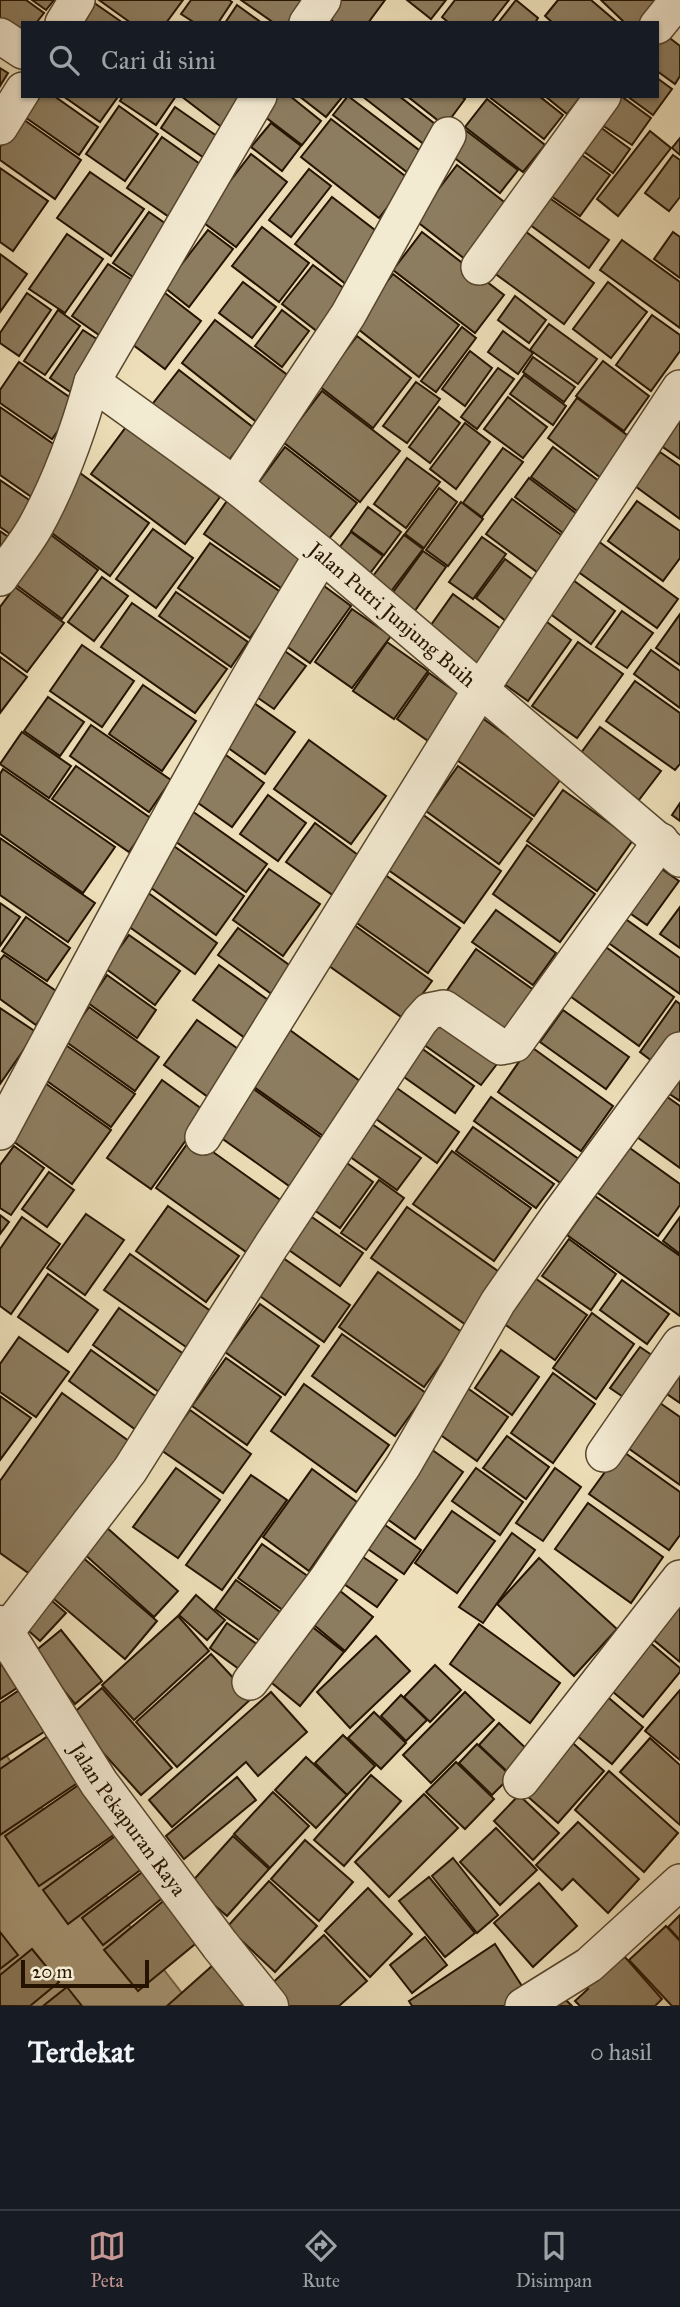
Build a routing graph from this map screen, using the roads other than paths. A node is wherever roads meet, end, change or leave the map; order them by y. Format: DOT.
graph roads {
  1 [pos="77,0"];
  2 [pos="323,0"];
  3 [pos="678,0"];
  4 [pos="64,21"];
  5 [pos="308,21"];
  6 [pos="659,24"];
  7 [pos="0,36"];
  8 [pos="21,50"];
  9 [pos="21,93"];
  10 [pos="258,98"];
  11 [pos="602,98"];
  12 [pos="0,127"];
  13 [pos="448,135"];
  14 [pos="479,267"];
  15 [pos="92,382"];
  16 [pos="680,388"];
  17 [pos="235,485"];
  18 [pos="321,555"];
  19 [pos="0,578"];
  20 [pos="481,689"];
  21 [pos="670,850"];
  22 [pos="680,1050"];
  23 [pos="0,1132"];
  24 [pos="203,1137"];
  25 [pos="680,1344"];
  26 [pos="604,1454"];
  27 [pos="680,1578"];
  28 [pos="3,1629"];
  29 [pos="250,1682"];
  30 [pos="521,1781"];
  31 [pos="680,1882"];
  32 [pos="269,2006"];
  33 [pos="523,2006"];
  1 -- 4 [label="street"];
  2 -- 5 [label="street"];
  3 -- 6 [label="street"];
  7 -- 8 [label="street"];
  9 -- 12 [label="street"];
  10 -- 15 [label="street"];
  11 -- 14 [label="street"];
  13 -- 17 [label="street"];
  15 -- 17 [label="street, Jalan Putri Junjung Buih"];
  15 -- 19 [label="street"];
  16 -- 20 [label="street"];
  17 -- 18 [label="street, Jalan Putri Junjung Buih"];
  18 -- 20 [label="street, Jalan Putri Junjung Buih"];
  18 -- 23 [label="street"];
  20 -- 21 [label="street, Jalan Putri Junjung Buih"];
  20 -- 24 [label="street"];
  21 -- 28 [label="street"];
  22 -- 29 [label="street"];
  25 -- 26 [label="street"];
  27 -- 30 [label="street"];
  28 -- 32 [label="street, Jalan Pekapuran Raya"];
  31 -- 33 [label="street"];
}
